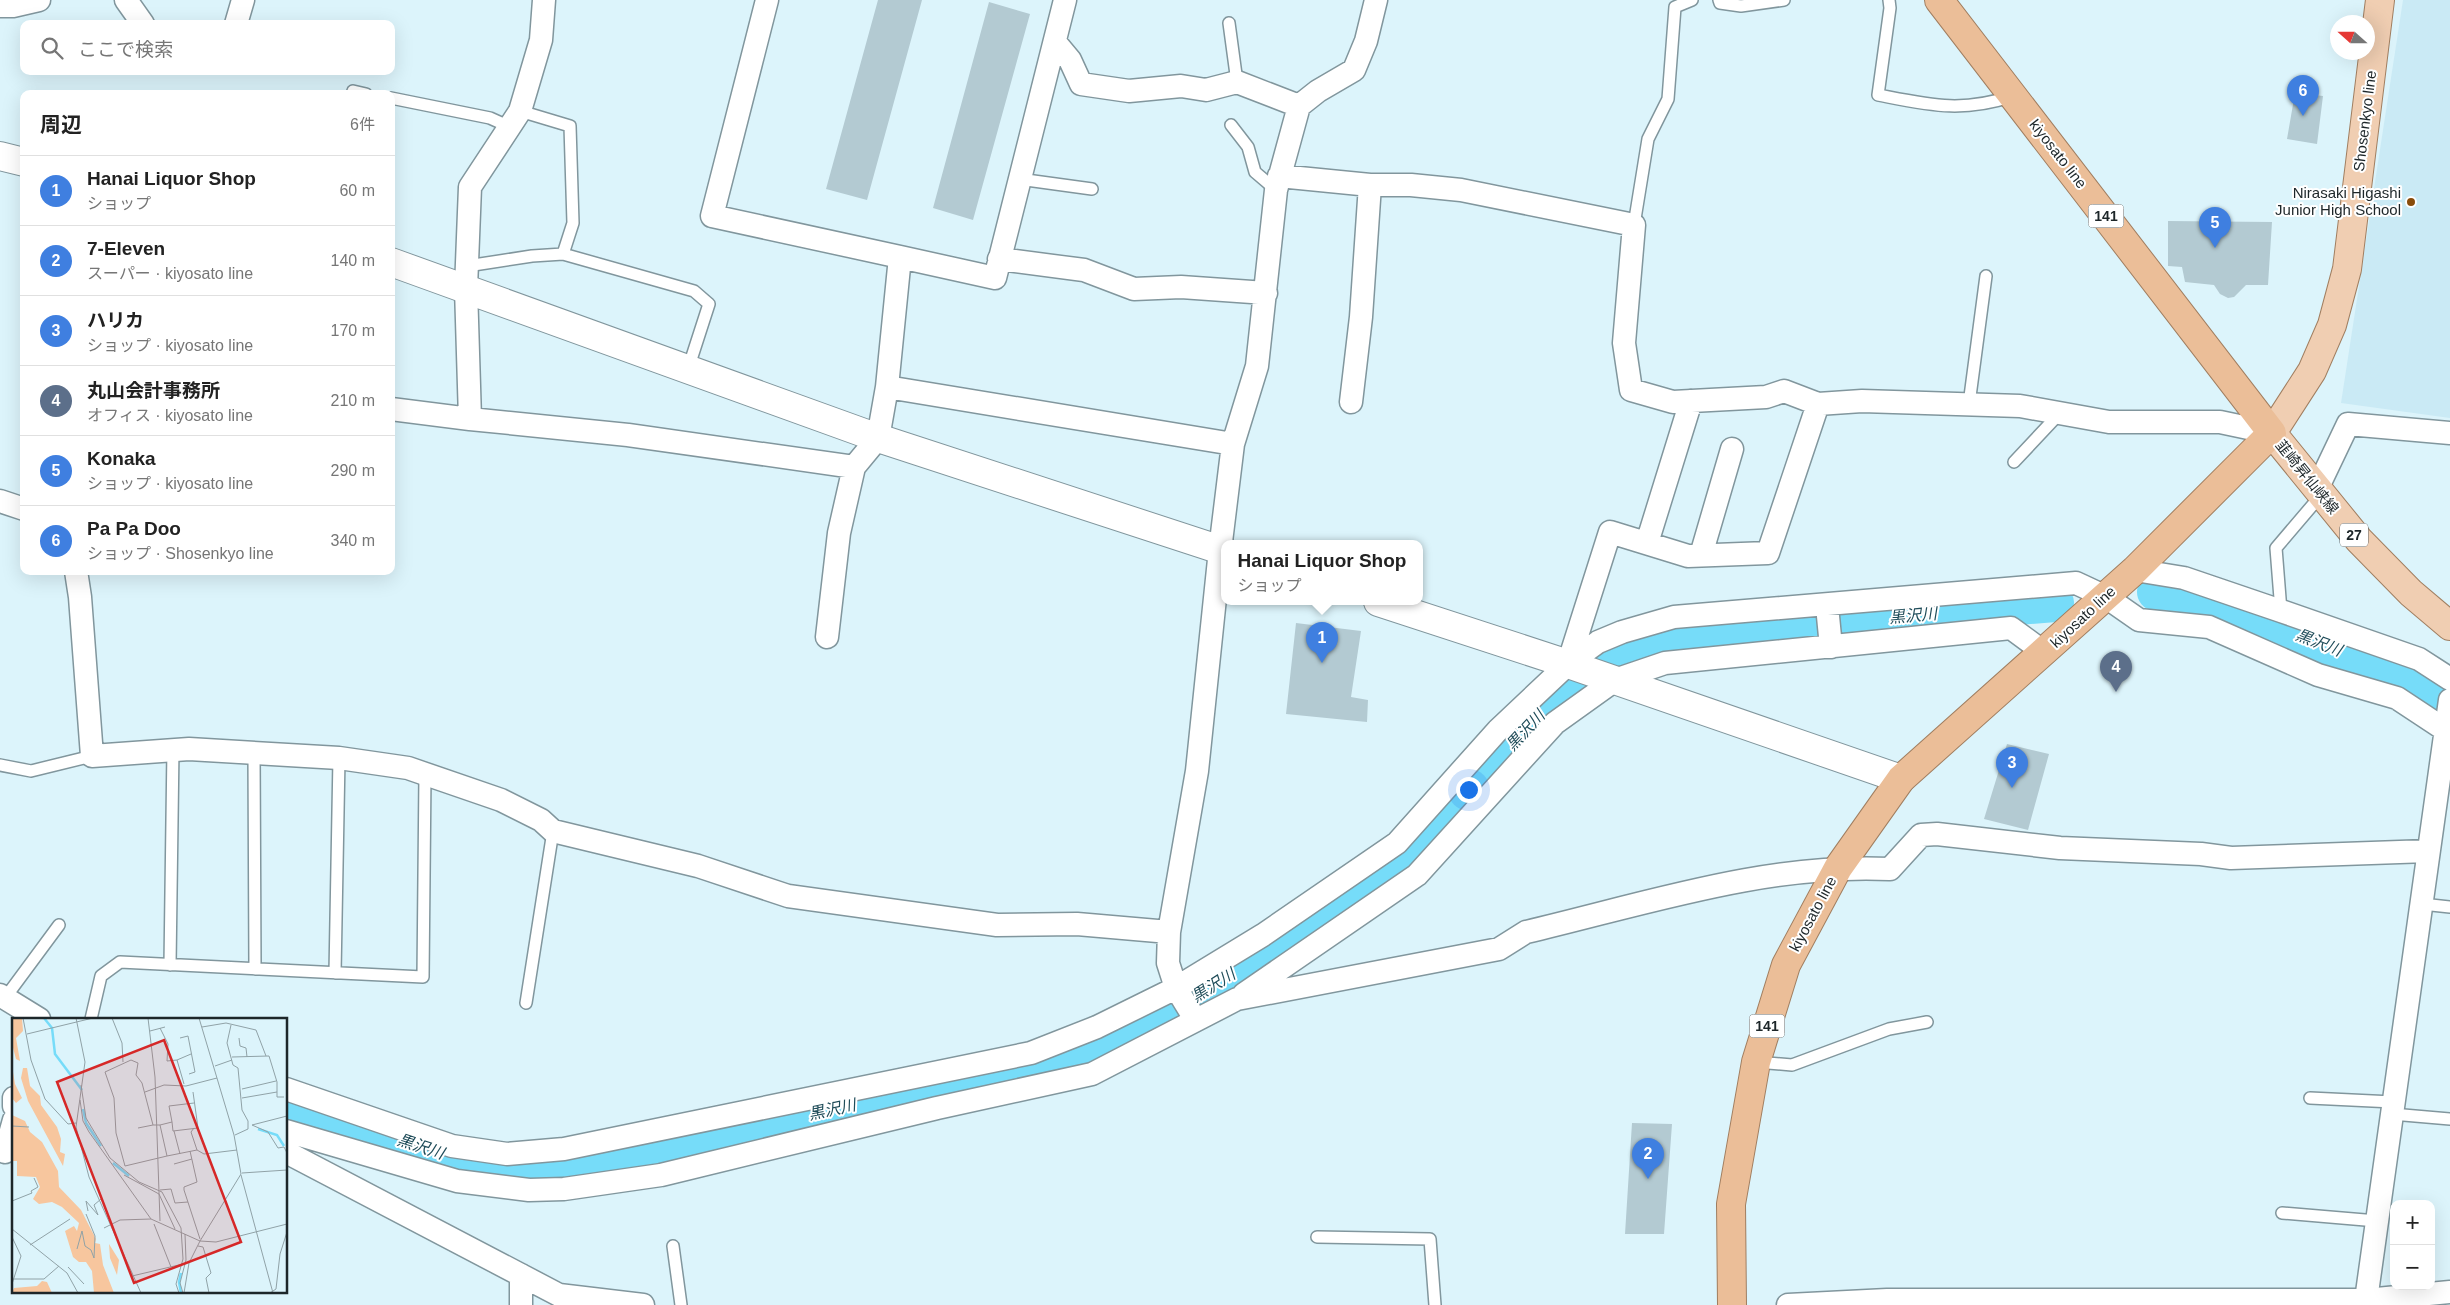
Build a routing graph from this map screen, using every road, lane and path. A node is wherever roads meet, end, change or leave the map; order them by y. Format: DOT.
graph roads {
  1 [pos="39,0"];
  2 [pos="126,0"];
  3 [pos="243,0"];
  4 [pos="544,0"];
  5 [pos="767,0"];
  6 [pos="1065,0"];
  7 [pos="1376,0"];
  8 [pos="1692,0"];
  9 [pos="1719,0"];
  10 [pos="1784,0"];
  11 [pos="1888,0"];
  12 [pos="1939,0"];
  13 [pos="2380,0"];
  14 [pos="0,6"];
  15 [pos="139,20"];
  16 [pos="237,20"];
  17 [pos="1229,23"];
  18 [pos="1055,42"];
  19 [pos="1238,82"];
  20 [pos="2013,96"];
  21 [pos="395,99"];
  22 [pos="1299,106"];
  23 [pos="515,119"];
  24 [pos="1231,125"];
  25 [pos="0,156"];
  26 [pos="20,161"];
  27 [pos="1019,179"];
  28 [pos="1278,183"];
  29 [pos="1370,185"];
  30 [pos="1092,190"];
  31 [pos="1634,225"];
  32 [pos="563,254"];
  33 [pos="900,257"];
  34 [pos="999,259"];
  35 [pos="395,263"];
  36 [pos="1986,276"];
  37 [pos="467,277"];
  38 [pos="1266,293"];
  39 [pos="688,369"];
  40 [pos="886,387"];
  41 [pos="1691,401"];
  42 [pos="1351,402"];
  43 [pos="1818,404"];
  44 [pos="1970,404"];
  45 [pos="395,410"];
  46 [pos="2060,413"];
  47 [pos="470,419"];
  48 [pos="2272,433"];
  49 [pos="2450,433"];
  50 [pos="878,438"];
  51 [pos="1233,444"];
  52 [pos="1732,449"];
  53 [pos="2014,462"];
  54 [pos="854,468"];
  55 [pos="2319,492"];
  56 [pos="0,501"];
  57 [pos="20,508"];
  58 [pos="1223,540"];
  59 [pos="1647,543"];
  60 [pos="1221,551"];
  61 [pos="1701,555"];
  62 [pos="1221,560"];
  63 [pos="2135,570"];
  64 [pos="77,575"];
  65 [pos="2106,596"];
  66 [pos="1387,605"];
  67 [pos="2281,611"];
  68 [pos="1829,626"];
  69 [pos="2450,626"];
  70 [pos="827,637"];
  71 [pos="2045,653"];
  72 [pos="1568,664"];
  73 [pos="2450,679"];
  74 [pos="1615,680"];
  75 [pos="2450,700"];
  76 [pos="2448,731"];
  77 [pos="173,748"];
  78 [pos="254,752"];
  79 [pos="92,756"];
  80 [pos="339,758"];
  81 [pos="0,765"];
  82 [pos="425,774"];
  83 [pos="1902,779"];
  84 [pos="1454,784"];
  85 [pos="1476,804"];
  86 [pos="553,831"];
  87 [pos="2428,851"];
  88 [pos="1838,868"];
  89 [pos="1329,890"];
  90 [pos="2422,904"];
  91 [pos="2450,907"];
  92 [pos="1350,921"];
  93 [pos="59,925"];
  94 [pos="1169,932"];
  95 [pos="170,965"];
  96 [pos="255,969"];
  97 [pos="335,973"];
  98 [pos="1237,999"];
  99 [pos="526,1003"];
  100 [pos="10,1004"];
  101 [pos="1186,1004"];
  102 [pos="37,1018"];
  103 [pos="91,1018"];
  104 [pos="1927,1022"];
  105 [pos="1756,1062"];
  106 [pos="288,1090"];
  107 [pos="933,1090"];
  108 [pos="2310,1098"];
  109 [pos="2393,1108"];
  110 [pos="2450,1120"];
  111 [pos="288,1132"];
  112 [pos="288,1153"];
  113 [pos="2282,1213"];
  114 [pos="2377,1221"];
  115 [pos="1318,1237"];
  116 [pos="673,1246"];
  117 [pos="521,1275"];
  118 [pos="2450,1292"];
  119 [pos="2356,1302"];
  120 [pos="1886,1303"];
  121 [pos="521,1305"];
  122 [pos="643,1305"];
  123 [pos="681,1305"];
  124 [pos="1435,1305"];
  125 [pos="1732,1305"];
  126 [pos="1788,1305"];
  1 -- 14 [label="street"];
  2 -- 15 [label="street"];
  3 -- 16 [label="street"];
  4 -- 23 [label="street"];
  5 -- 33 [label="street"];
  6 -- 18 [label="street"];
  7 -- 22 [label="street"];
  8 -- 31 [label="lane"];
  9 -- 10 [label="lane"];
  11 -- 20 [label="lane"];
  12 -- 20 [label="highway, kiyosato line / 141"];
  13 -- 48 [label="main road, Shosenkyo line"];
  17 -- 19 [label="lane"];
  18 -- 19 [label="street"];
  18 -- 27 [label="street"];
  19 -- 22 [label="street"];
  20 -- 48 [label="highway, kiyosato line / 141"];
  21 -- 23 [label="lane"];
  22 -- 28 [label="street"];
  23 -- 32 [label="lane"];
  23 -- 37 [label="street"];
  24 -- 28 [label="lane"];
  25 -- 26 [label="street"];
  27 -- 30 [label="lane"];
  27 -- 34 [label="street"];
  28 -- 29 [label="street"];
  28 -- 38 [label="street"];
  29 -- 31 [label="street"];
  29 -- 42 [label="street"];
  31 -- 41 [label="street"];
  32 -- 37 [label="lane"];
  32 -- 39 [label="lane"];
  33 -- 34 [label="street"];
  33 -- 40 [label="street"];
  34 -- 38 [label="street"];
  35 -- 37 [label="street"];
  36 -- 44 [label="lane"];
  37 -- 39 [label="street"];
  37 -- 47 [label="street"];
  38 -- 51 [label="street"];
  39 -- 50 [label="street"];
  40 -- 50 [label="street"];
  40 -- 51 [label="street"];
  41 -- 43 [label="street"];
  41 -- 59 [label="street"];
  43 -- 44 [label="street"];
  43 -- 61 [label="street"];
  44 -- 46 [label="street"];
  45 -- 47 [label="street"];
  46 -- 48 [label="street"];
  46 -- 53 [label="lane"];
  47 -- 54 [label="street"];
  48 -- 55 [label="main road, 韮崎昇仙峡線 / 27"];
  48 -- 63 [label="highway, kiyosato line / 141"];
  49 -- 55 [label="street"];
  50 -- 54 [label="street"];
  50 -- 60 [label="street"];
  51 -- 58 [label="street"];
  52 -- 61 [label="street"];
  54 -- 70 [label="street"];
  55 -- 67 [label="lane"];
  55 -- 69 [label="main road, 韮崎昇仙峡線 / 27"];
  56 -- 57 [label="street"];
  59 -- 61 [label="street"];
  59 -- 72 [label="street"];
  62 -- 94 [label="street"];
  63 -- 65 [label="highway, kiyosato line / 141"];
  63 -- 67 [label="street"];
  64 -- 79 [label="street"];
  65 -- 68 [label="street"];
  65 -- 71 [label="highway, kiyosato line / 141"];
  65 -- 76 [label="street"];
  66 -- 72 [label="street"];
  67 -- 73 [label="street"];
  68 -- 71 [label="street"];
  68 -- 72 [label="street"];
  68 -- 74 [label="street"];
  71 -- 83 [label="highway, kiyosato line / 141"];
  72 -- 74 [label="street"];
  72 -- 84 [label="street"];
  74 -- 83 [label="street"];
  74 -- 85 [label="street"];
  75 -- 76 [label="street"];
  76 -- 87 [label="street"];
  77 -- 78 [label="street"];
  77 -- 79 [label="street"];
  77 -- 95 [label="lane"];
  78 -- 80 [label="street"];
  78 -- 96 [label="lane"];
  79 -- 81 [label="lane"];
  80 -- 82 [label="street"];
  80 -- 97 [label="lane"];
  82 -- 86 [label="street"];
  82 -- 97 [label="lane"];
  83 -- 88 [label="highway, kiyosato line / 141"];
  84 -- 85 [label="street"];
  84 -- 89 [label="street"];
  85 -- 92 [label="street"];
  86 -- 94 [label="street"];
  86 -- 99 [label="lane"];
  87 -- 88 [label="street"];
  87 -- 90 [label="street"];
  88 -- 98 [label="street"];
  88 -- 105 [label="highway, kiyosato line / 141"];
  89 -- 92 [label="street"];
  89 -- 101 [label="street"];
  90 -- 91 [label="lane"];
  90 -- 109 [label="street"];
  92 -- 98 [label="street"];
  93 -- 100 [label="lane"];
  94 -- 101 [label="street"];
  95 -- 96 [label="lane"];
  95 -- 103 [label="lane"];
  96 -- 97 [label="lane"];
  98 -- 101 [label="street"];
  100 -- 102 [label="street"];
  101 -- 107 [label="street"];
  101 -- 107 [label="street"];
  104 -- 105 [label="lane"];
  105 -- 125 [label="highway, kiyosato line / 141"];
  106 -- 107 [label="street"];
  107 -- 111 [label="street"];
  108 -- 109 [label="lane"];
  109 -- 110 [label="lane"];
  109 -- 114 [label="street"];
  112 -- 117 [label="street"];
  113 -- 114 [label="lane"];
  114 -- 119 [label="street"];
  115 -- 124 [label="lane"];
  116 -- 123 [label="lane"];
  117 -- 121 [label="street"];
  117 -- 122 [label="street"];
  118 -- 119 [label="street"];
  119 -- 120 [label="street"];
  120 -- 126 [label="street"];
}
